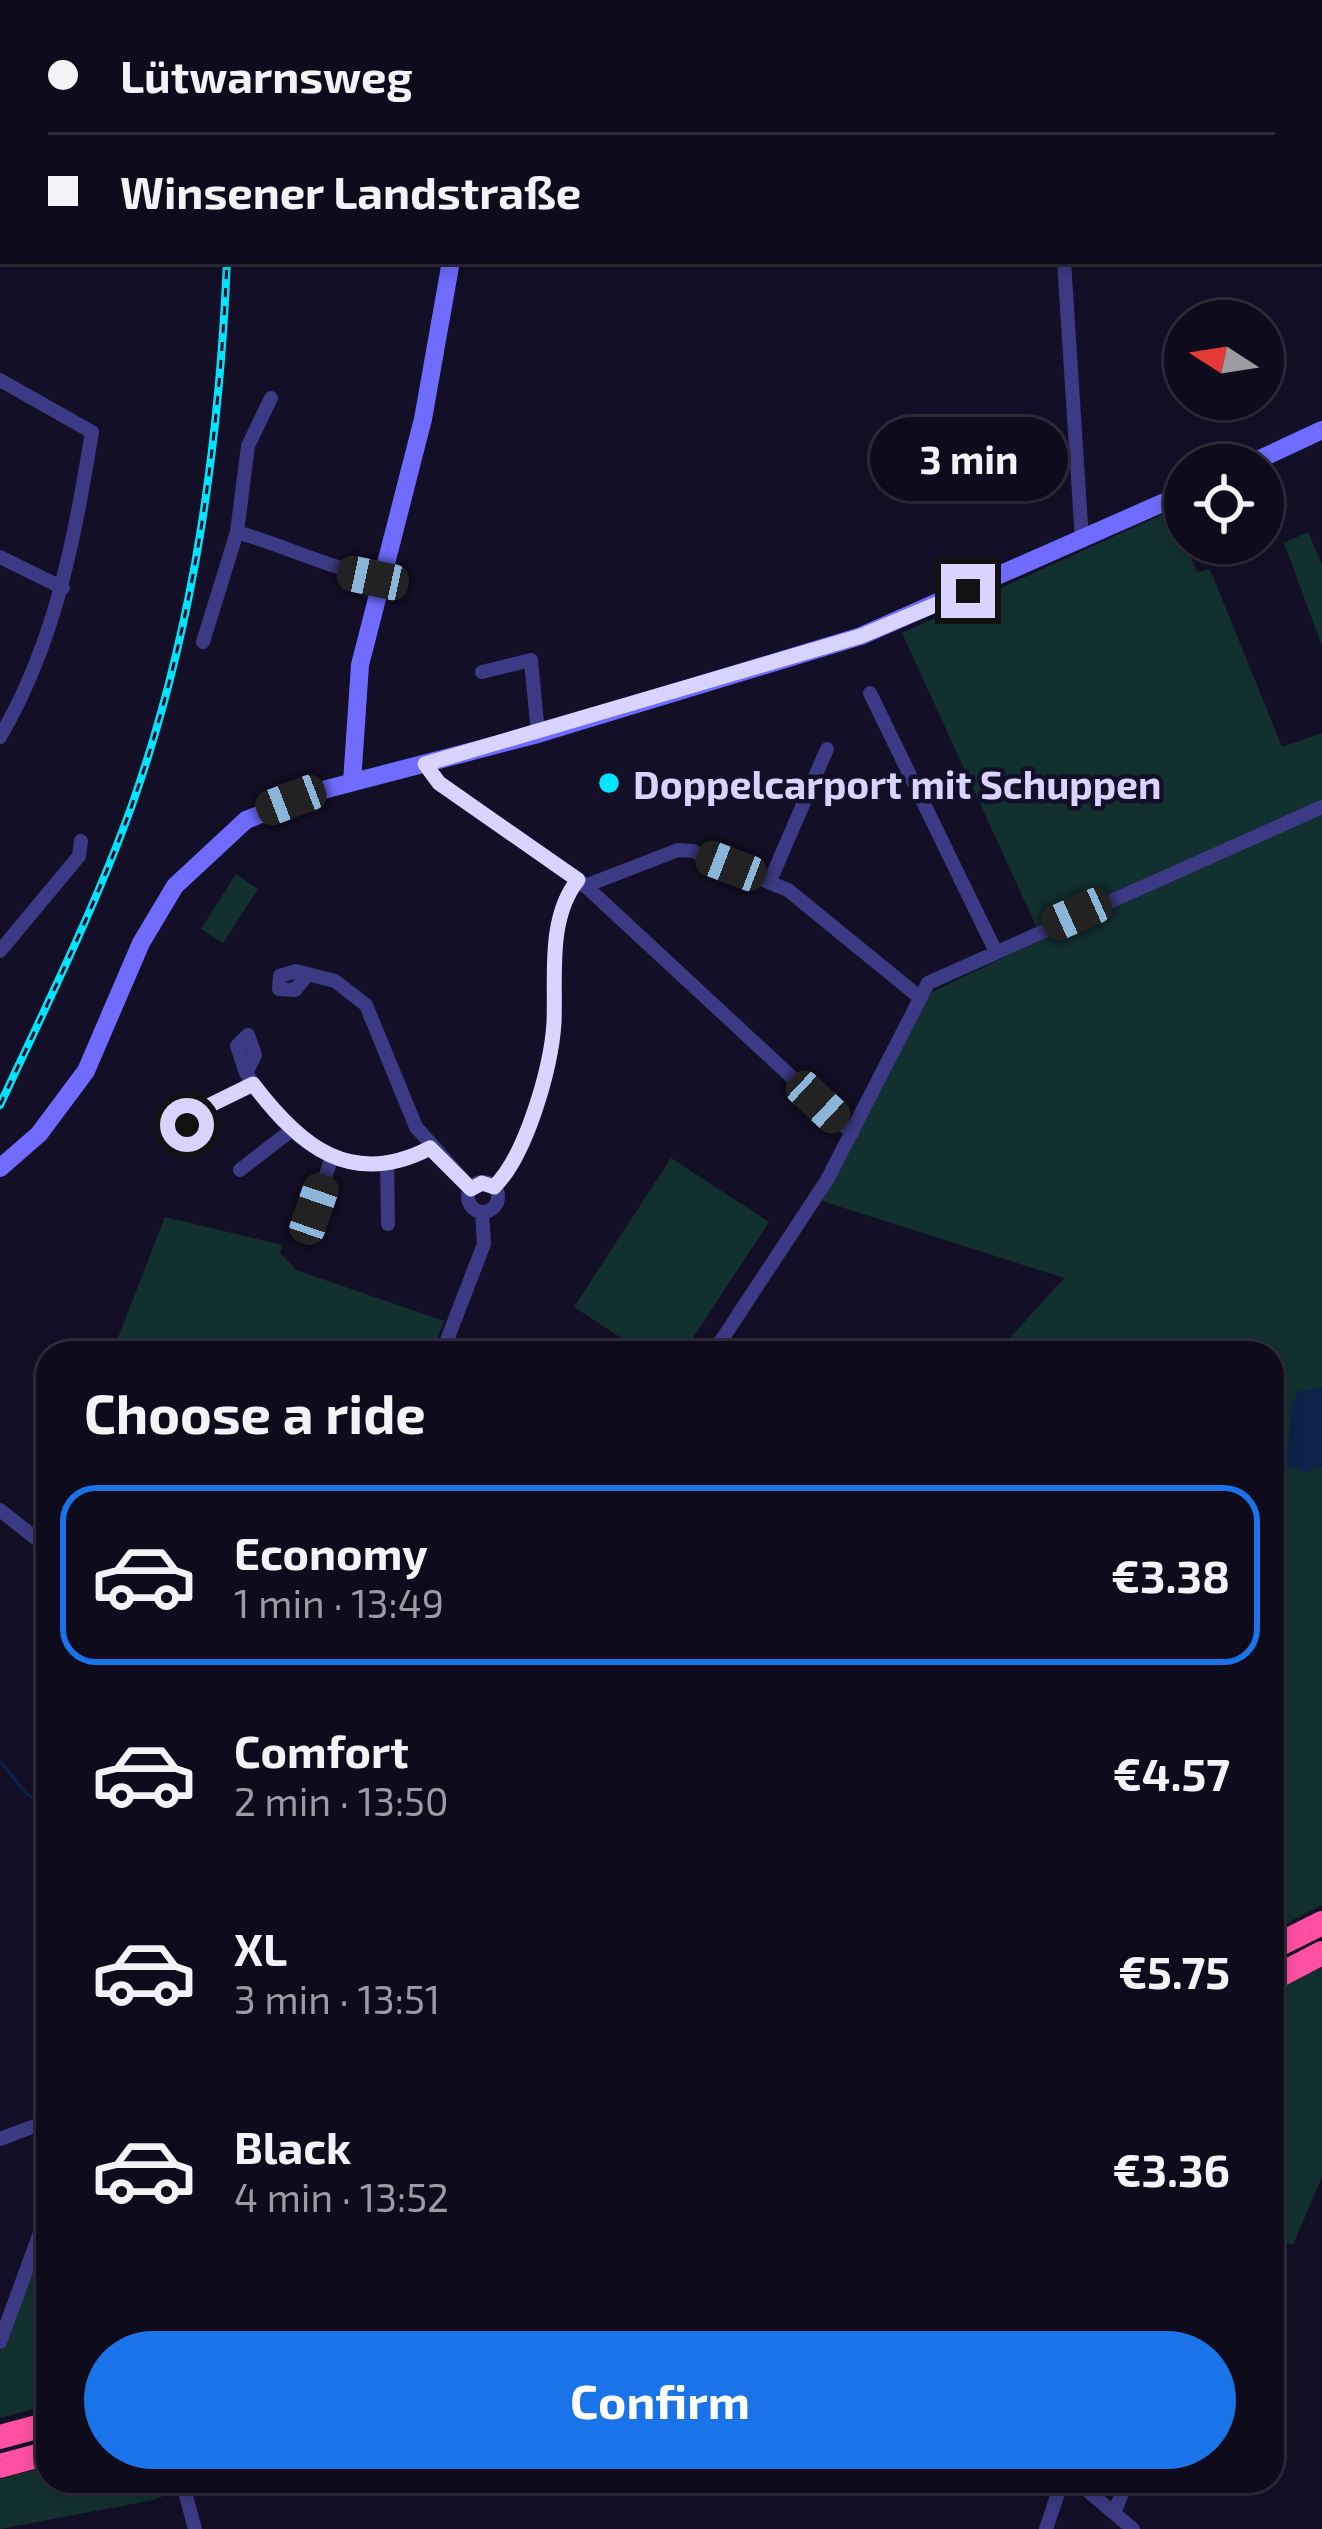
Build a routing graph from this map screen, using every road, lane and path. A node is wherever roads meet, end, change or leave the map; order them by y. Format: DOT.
graph roads {
  1 [pos="450,264"];
  2 [pos="1064,264"];
  3 [pos="0,380"];
  4 [pos="271,398"];
  5 [pos="1322,430"];
  6 [pos="1284,448"];
  7 [pos="1164,504"];
  8 [pos="237,532"];
  9 [pos="1082,541"];
  10 [pos="0,557"];
  11 [pos="382,580"];
  12 [pos="63,588"];
  13 [pos="203,642"];
  14 [pos="482,672"];
  15 [pos="870,693"];
  16 [pos="538,734"];
  17 [pos="0,737"];
  18 [pos="827,749"];
  19 [pos="425,764"];
  20 [pos="352,782"];
  21 [pos="1322,807"];
  22 [pos="81,842"];
  23 [pos="770,881"];
  24 [pos="582,883"];
  25 [pos="995,950"];
  26 [pos="0,951"];
  27 [pos="308,974"];
  28 [pos="918,996"];
  29 [pos="192,1114"];
  30 [pos="289,1132"];
  31 [pos="852,1133"];
  32 [pos="430,1148"];
  33 [pos="332,1157"];
  34 [pos="387,1162"];
  35 [pos="0,1168"];
  36 [pos="240,1170"];
  37 [pos="494,1187"];
  38 [pos="471,1189"];
  39 [pos="314,1209"];
  40 [pos="482,1212"];
  41 [pos="388,1224"];
  42 [pos="447,1341"];
  43 [pos="721,1341"];
  44 [pos="0,1510"];
  45 [pos="36,1538"];
  46 [pos="1322,1923"];
  47 [pos="1284,1942"];
  48 [pos="1322,1953"];
  49 [pos="1284,1972"];
  50 [pos="36,2125"];
  51 [pos="0,2138"];
  52 [pos="36,2244"];
  53 [pos="0,2342"];
  54 [pos="36,2427"];
  55 [pos="0,2437"];
  56 [pos="36,2456"];
  57 [pos="0,2466"];
  58 [pos="185,2493"];
  59 [pos="1058,2493"];
  60 [pos="1090,2493"];
  61 [pos="1122,2493"];
  62 [pos="1114,2513"];
  63 [pos="195,2529"];
  64 [pos="1046,2529"];
  65 [pos="1133,2529"];
  1 -- 11 [label="street"];
  2 -- 9 [label="street"];
  3 -- 12 [label="street"];
  4 -- 8 [label="street"];
  5 -- 6 [label="street"];
  7 -- 9 [label="street"];
  8 -- 11 [label="street"];
  8 -- 13 [label="street"];
  9 -- 16 [label="street"];
  10 -- 12 [label="street"];
  11 -- 20 [label="street"];
  12 -- 17 [label="street"];
  14 -- 16 [label="street"];
  15 -- 25 [label="street"];
  16 -- 19 [label="street"];
  18 -- 23 [label="street"];
  19 -- 20 [label="street"];
  19 -- 24 [label="street"];
  20 -- 35 [label="street"];
  21 -- 25 [label="street"];
  22 -- 26 [label="street"];
  23 -- 24 [label="street"];
  23 -- 28 [label="street"];
  24 -- 31 [label="street"];
  24 -- 37 [label="street"];
  25 -- 28 [label="street"];
  27 -- 32 [label="street"];
  28 -- 31 [label="street"];
  29 -- 30 [label="street"];
  30 -- 33 [label="street"];
  30 -- 36 [label="street"];
  31 -- 43 [label="street"];
  32 -- 34 [label="street"];
  32 -- 38 [label="street"];
  33 -- 34 [label="street"];
  33 -- 39 [label="street"];
  34 -- 41 [label="street"];
  37 -- 38 [label="street"];
  37 -- 40 [label="street"];
  38 -- 40 [label="street"];
  40 -- 42 [label="street"];
  44 -- 45 [label="street"];
  46 -- 47 [label="highway"];
  48 -- 49 [label="highway"];
  50 -- 51 [label="street"];
  52 -- 53 [label="street"];
  54 -- 55 [label="highway"];
  56 -- 57 [label="highway"];
  58 -- 63 [label="street"];
  59 -- 64 [label="street"];
  60 -- 62 [label="street"];
  61 -- 62 [label="street"];
  62 -- 65 [label="street"];
}
